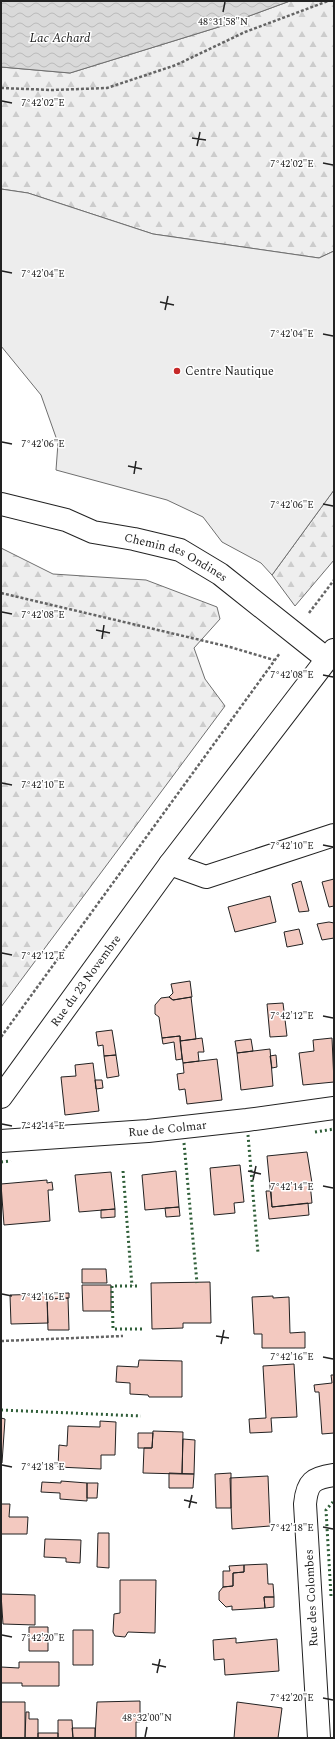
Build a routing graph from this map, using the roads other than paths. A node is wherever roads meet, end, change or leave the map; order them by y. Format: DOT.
graph roads {
  1 [pos="1,504"];
  2 [pos="330,654"];
  3 [pos="334,835"];
  4 [pos="170,864"];
  5 [pos="1,1097"];
  6 [pos="334,1108"];
  7 [pos="1,1141"];
  8 [pos="334,1475"];
  9 [pos="319,1738"];
  1 -- 2 [label="street, Chemin des Ondines"];
  2 -- 4 [label="street, Rue du 23 Novembre"];
  3 -- 4 [label="street"];
  4 -- 5 [label="street, Rue du 23 Novembre"];
  6 -- 7 [label="street, Rue de Colmar"];
  8 -- 9 [label="street, Rue des Colombes"];
}
